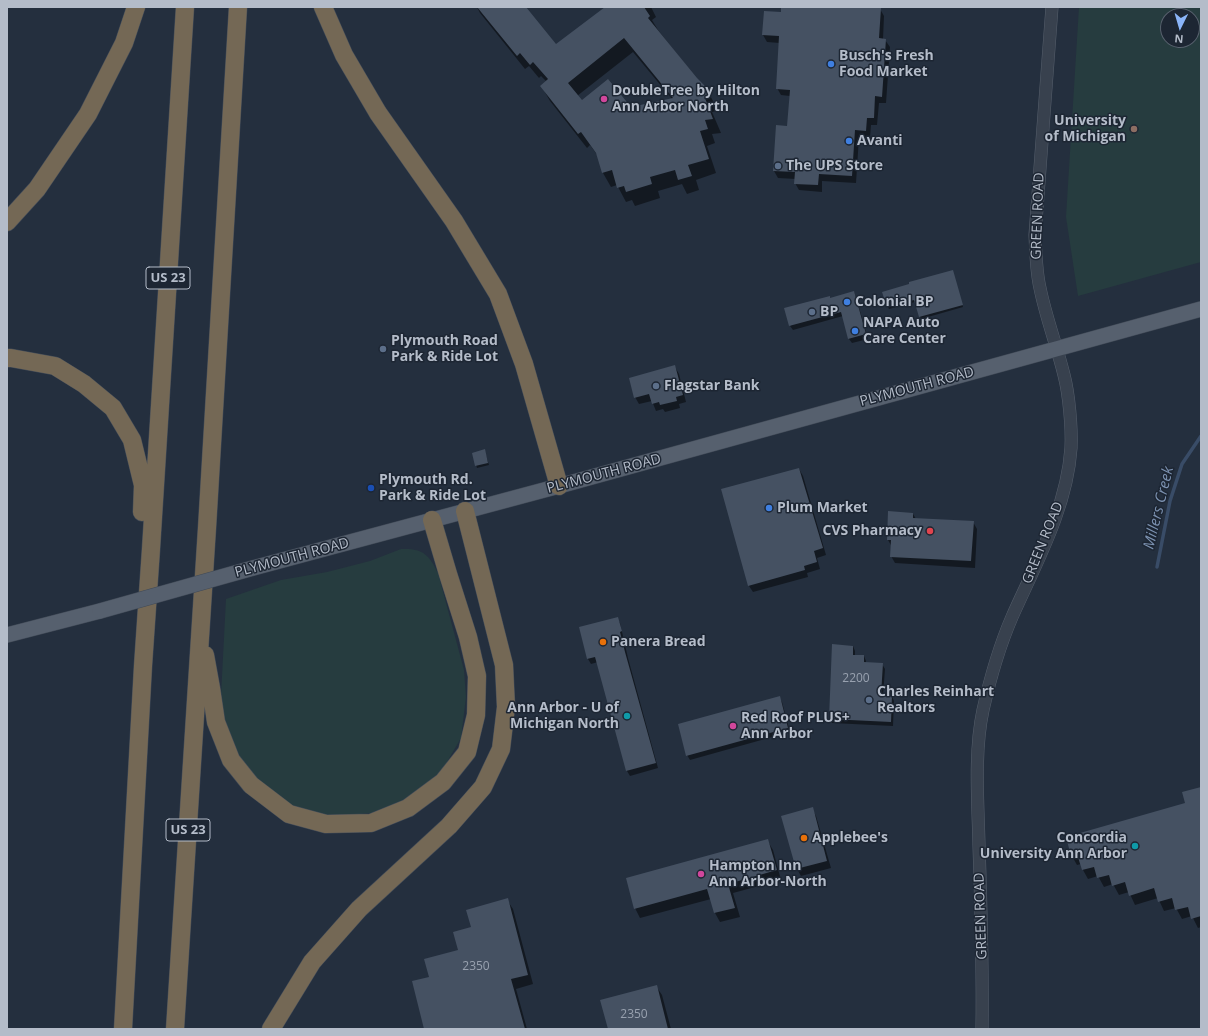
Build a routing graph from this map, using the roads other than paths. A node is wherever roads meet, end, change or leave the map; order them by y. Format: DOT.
graph roads {
  1 [pos="136,7"];
  2 [pos="185,7"];
  3 [pos="238,7"];
  4 [pos="323,7"];
  5 [pos="1052,7"];
  6 [pos="7,222"];
  7 [pos="1201,309"];
  8 [pos="1056,349"];
  9 [pos="7,358"];
  10 [pos="559,486"];
  11 [pos="465,511"];
  12 [pos="432,520"];
  13 [pos="200,631"];
  14 [pos="7,635"];
  15 [pos="143,666"];
  16 [pos="123,1029"];
  17 [pos="175,1029"];
  18 [pos="271,1029"];
  19 [pos="982,1029"];
  20 [pos="987,1029"];
  1 -- 6 [label="highway"];
  2 -- 15 [label="highway, US 23"];
  3 -- 13 [label="highway, US 23"];
  4 -- 10 [label="highway"];
  5 -- 8 [label="street, GREEN ROAD"];
  7 -- 8 [label="main road, PLYMOUTH ROAD"];
  8 -- 10 [label="main road, PLYMOUTH ROAD"];
  8 -- 19 [label="street, GREEN ROAD"];
  9 -- 15 [label="highway"];
  10 -- 11 [label="main road, PLYMOUTH ROAD"];
  11 -- 12 [label="main road, PLYMOUTH ROAD"];
  11 -- 18 [label="highway"];
  12 -- 13 [label="highway"];
  12 -- 14 [label="main road, PLYMOUTH ROAD, bridge"];
  13 -- 17 [label="highway, US 23"];
  15 -- 16 [label="highway, US 23"];
  19 -- 20 [label="street"];
}
